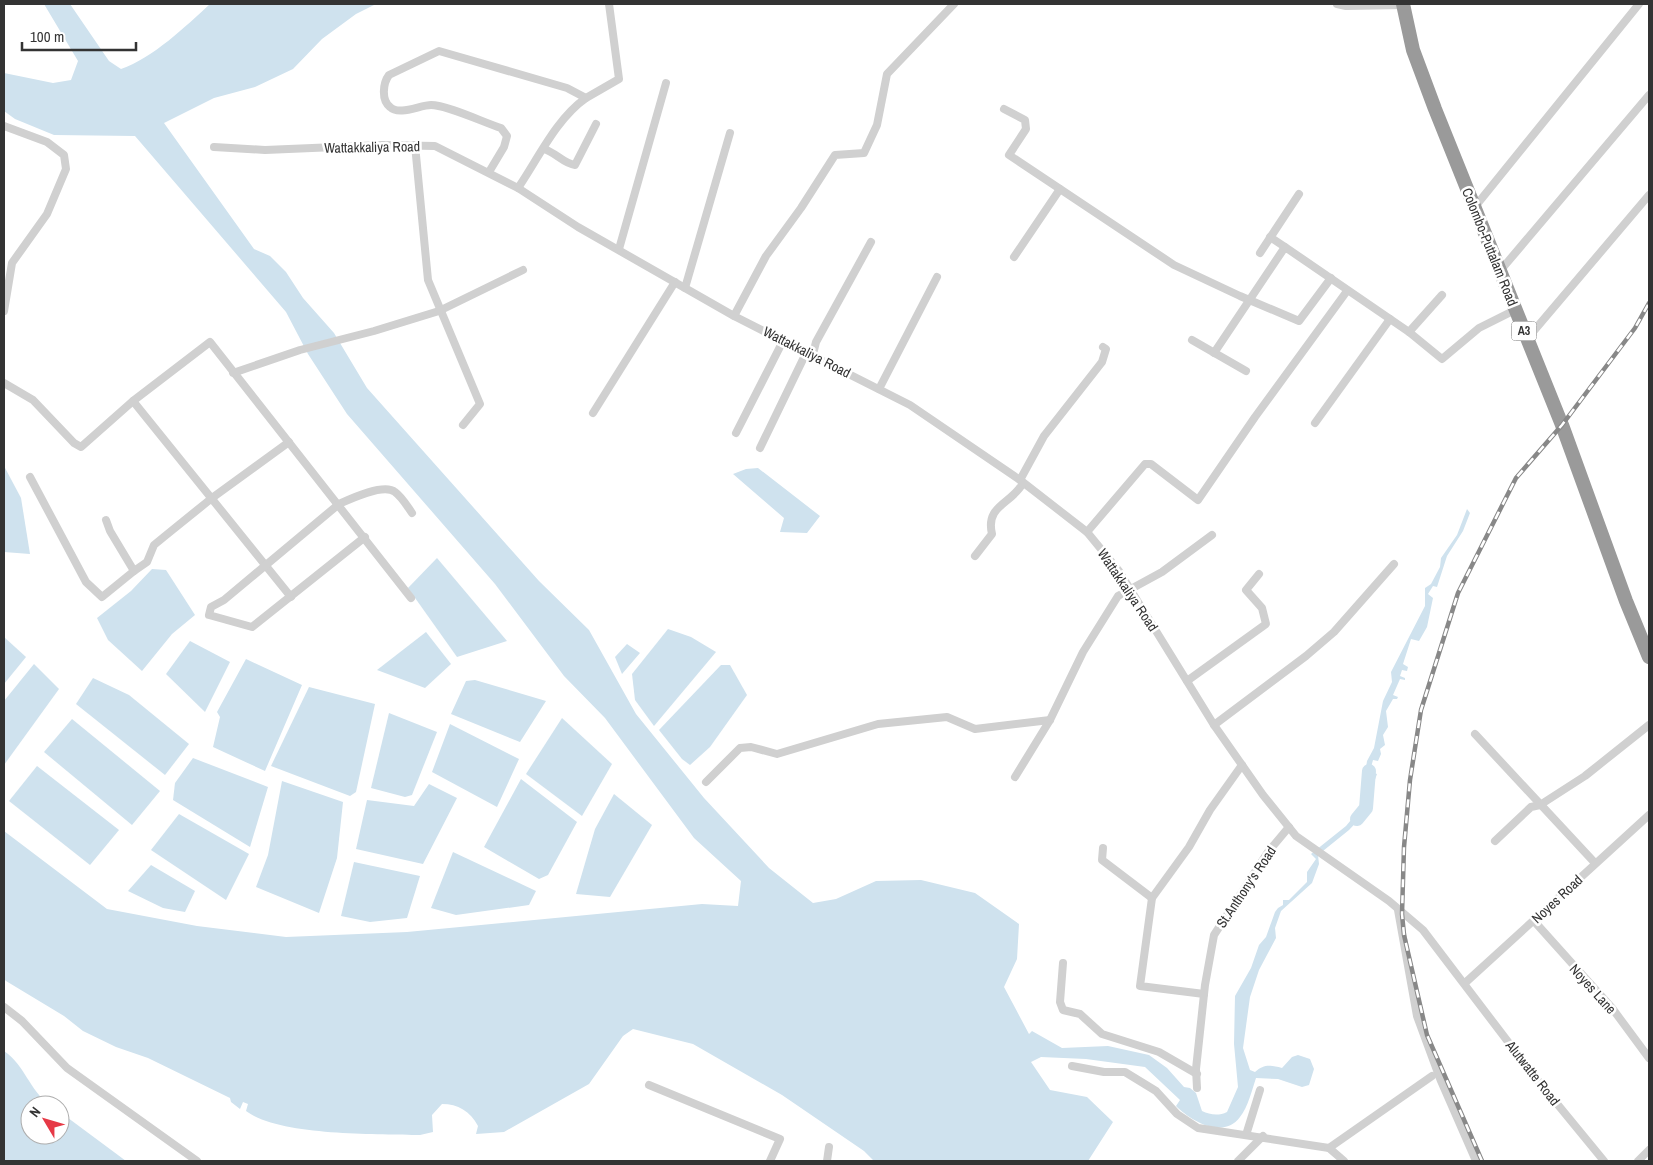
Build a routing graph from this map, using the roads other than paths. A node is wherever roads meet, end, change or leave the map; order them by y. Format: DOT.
graph roads {
  1 [pos="609,4"];
  2 [pos="954,4"];
  3 [pos="1337,4"];
  4 [pos="1639,4"];
  5 [pos="1403,5"];
  6 [pos="666,83"];
  7 [pos="1649,95"];
  8 [pos="586,98"];
  9 [pos="1004,109"];
  10 [pos="596,124"];
  11 [pos="4,126"];
  12 [pos="730,133"];
  13 [pos="415,145"];
  14 [pos="214,147"];
  15 [pos="544,149"];
  16 [pos="489,172"];
  17 [pos="518,188"];
  18 [pos="1060,189"];
  19 [pos="1299,194"];
  20 [pos="1649,195"];
  21 [pos="1474,208"];
  22 [pos="1270,237"];
  23 [pos="871,242"];
  24 [pos="1285,247"];
  25 [pos="619,249"];
  26 [pos="1260,253"];
  27 [pos="1014,257"];
  28 [pos="523,270"];
  29 [pos="1500,271"];
  30 [pos="937,277"];
  31 [pos="1331,278"];
  32 [pos="675,282"];
  33 [pos="685,288"];
  34 [pos="1347,291"];
  35 [pos="1442,295"];
  36 [pos="1250,300"];
  37 [pos="1515,310"];
  38 [pos="4,311"];
  39 [pos="439,311"];
  40 [pos="734,316"];
  41 [pos="1390,320"];
  42 [pos="1409,332"];
  43 [pos="784,339"];
  44 [pos="1527,339"];
  45 [pos="1192,340"];
  46 [pos="1103,347"];
  47 [pos="810,353"];
  48 [pos="1214,353"];
  49 [pos="1246,371"];
  50 [pos="234,373"];
  51 [pos="4,383"];
  52 [pos="879,389"];
  53 [pos="133,401"];
  54 [pos="592,413"];
  55 [pos="1315,423"];
  56 [pos="463,425"];
  57 [pos="736,433"];
  58 [pos="289,442"];
  59 [pos="760,448"];
  60 [pos="30,477"];
  61 [pos="1021,482"];
  62 [pos="212,498"];
  63 [pos="339,504"];
  64 [pos="412,513"];
  65 [pos="106,520"];
  66 [pos="1087,532"];
  67 [pos="1212,535"];
  68 [pos="365,537"];
  69 [pos="975,556"];
  70 [pos="1394,564"];
  71 [pos="265,566"];
  72 [pos="134,571"];
  73 [pos="1259,574"];
  74 [pos="1130,590"];
  75 [pos="291,597"];
  76 [pos="411,598"];
  77 [pos="1645,636"];
  78 [pos="1649,657"];
  79 [pos="1187,681"];
  80 [pos="1050,720"];
  81 [pos="1214,725"];
  82 [pos="1649,725"];
  83 [pos="1475,734"];
  84 [pos="1242,765"];
  85 [pos="1015,777"];
  86 [pos="706,782"];
  87 [pos="1540,805"];
  88 [pos="1649,815"];
  89 [pos="1289,827"];
  90 [pos="1495,841"];
  91 [pos="1103,848"];
  92 [pos="1595,863"];
  93 [pos="1152,898"];
  94 [pos="1398,910"];
  95 [pos="1534,921"];
  96 [pos="1063,963"];
  97 [pos="1465,983"];
  98 [pos="1204,994"];
  99 [pos="4,1007"];
  100 [pos="1649,1058"];
  101 [pos="1072,1066"];
  102 [pos="1196,1072"];
  103 [pos="1432,1076"];
  104 [pos="649,1085"];
  105 [pos="1197,1088"];
  106 [pos="1260,1090"];
  107 [pos="1246,1135"];
  108 [pos="1263,1136"];
  109 [pos="828,1148"];
  110 [pos="1328,1148"];
  111 [pos="1649,1150"];
  112 [pos="1336,1154"];
  113 [pos="197,1161"];
  114 [pos="770,1161"];
  115 [pos="827,1161"];
  116 [pos="1238,1161"];
  117 [pos="1331,1161"];
  118 [pos="1344,1161"];
  119 [pos="1476,1161"];
  120 [pos="1604,1161"];
  121 [pos="1638,1161"];
  1 -- 8 [label="street"];
  2 -- 40 [label="street"];
  3 -- 5 [label="street"];
  4 -- 21 [label="street"];
  5 -- 21 [label="highway, Colombo-Puttalam Road / A3"];
  6 -- 25 [label="street"];
  7 -- 29 [label="street"];
  8 -- 15 [label="street"];
  8 -- 16 [label="street"];
  9 -- 18 [label="street"];
  10 -- 15 [label="street"];
  11 -- 38 [label="street"];
  12 -- 33 [label="street"];
  13 -- 14 [label="street, Wattakkaliya Road"];
  13 -- 16 [label="street, Wattakkaliya Road"];
  13 -- 39 [label="street"];
  15 -- 17 [label="street"];
  16 -- 17 [label="street, Wattakkaliya Road"];
  17 -- 25 [label="street, Wattakkaliya Road"];
  18 -- 27 [label="street"];
  18 -- 36 [label="street"];
  19 -- 22 [label="street"];
  20 -- 44 [label="street"];
  21 -- 29 [label="highway, Colombo-Puttalam Road / A3"];
  22 -- 24 [label="street"];
  22 -- 26 [label="street"];
  23 -- 47 [label="street"];
  24 -- 31 [label="street"];
  24 -- 36 [label="street"];
  25 -- 32 [label="street, Wattakkaliya Road"];
  28 -- 39 [label="street"];
  29 -- 37 [label="highway, Colombo-Puttalam Road / A3"];
  30 -- 52 [label="street"];
  31 -- 34 [label="street"];
  31 -- 36 [label="street"];
  32 -- 33 [label="street, Wattakkaliya Road"];
  32 -- 54 [label="street"];
  33 -- 40 [label="street, Wattakkaliya Road"];
  34 -- 41 [label="street"];
  34 -- 66 [label="street"];
  35 -- 42 [label="street"];
  36 -- 48 [label="street"];
  37 -- 42 [label="street"];
  37 -- 44 [label="highway, Colombo-Puttalam Road / A3"];
  39 -- 50 [label="street"];
  39 -- 56 [label="street"];
  40 -- 43 [label="street, Wattakkaliya Road"];
  41 -- 42 [label="street"];
  41 -- 55 [label="street"];
  43 -- 47 [label="street, Wattakkaliya Road"];
  43 -- 57 [label="street"];
  44 -- 77 [label="highway, Colombo-Puttalam Road / A3"];
  45 -- 48 [label="street"];
  46 -- 61 [label="street"];
  47 -- 52 [label="street, Wattakkaliya Road"];
  47 -- 59 [label="street"];
  48 -- 49 [label="street"];
  50 -- 53 [label="street"];
  50 -- 58 [label="street"];
  51 -- 53 [label="street"];
  52 -- 61 [label="street, Wattakkaliya Road"];
  53 -- 62 [label="street"];
  58 -- 62 [label="street"];
  58 -- 63 [label="street"];
  60 -- 72 [label="street"];
  61 -- 66 [label="street, Wattakkaliya Road"];
  61 -- 69 [label="street"];
  62 -- 71 [label="street"];
  62 -- 72 [label="street"];
  63 -- 64 [label="street"];
  63 -- 68 [label="street"];
  63 -- 71 [label="street"];
  65 -- 72 [label="street"];
  66 -- 74 [label="street, Wattakkaliya Road"];
  67 -- 74 [label="street"];
  68 -- 75 [label="street"];
  68 -- 76 [label="street"];
  70 -- 81 [label="street"];
  71 -- 75 [label="street"];
  71 -- 75 [label="street"];
  73 -- 79 [label="street"];
  74 -- 79 [label="street, Wattakkaliya Road"];
  74 -- 80 [label="street"];
  77 -- 78 [label="highway, Colombo-Puttalam Road / A3"];
  79 -- 81 [label="street, Wattakkaliya Road"];
  80 -- 85 [label="street"];
  80 -- 86 [label="street"];
  81 -- 84 [label="street, Wattakkaliya Road"];
  82 -- 87 [label="street"];
  83 -- 87 [label="street"];
  84 -- 89 [label="street, Wattakkaliya Road"];
  84 -- 93 [label="street"];
  87 -- 90 [label="street"];
  87 -- 92 [label="street"];
  88 -- 92 [label="street, Noyes Road"];
  89 -- 94 [label="street, Wattakkaliya Road"];
  89 -- 98 [label="street, St.Anthony's Road"];
  91 -- 93 [label="street"];
  92 -- 95 [label="street, Noyes Road"];
  93 -- 98 [label="street"];
  94 -- 97 [label="street, Wattakkaliya Road"];
  94 -- 119 [label="street"];
  95 -- 97 [label="street, Noyes Road"];
  95 -- 100 [label="street, Noyes Lane"];
  96 -- 102 [label="street"];
  97 -- 120 [label="street, Alutwatte Road"];
  98 -- 102 [label="street, St.Anthony's Road"];
  99 -- 113 [label="street"];
  101 -- 107 [label="street"];
  102 -- 105 [label="street, St.Anthony's Road"];
  103 -- 110 [label="street"];
  104 -- 114 [label="street"];
  106 -- 107 [label="street"];
  107 -- 108 [label="street"];
  108 -- 110 [label="street"];
  108 -- 116 [label="street"];
  109 -- 115 [label="street"];
  110 -- 112 [label="street"];
  111 -- 121 [label="street"];
  112 -- 117 [label="street"];
  112 -- 118 [label="street"];
}
